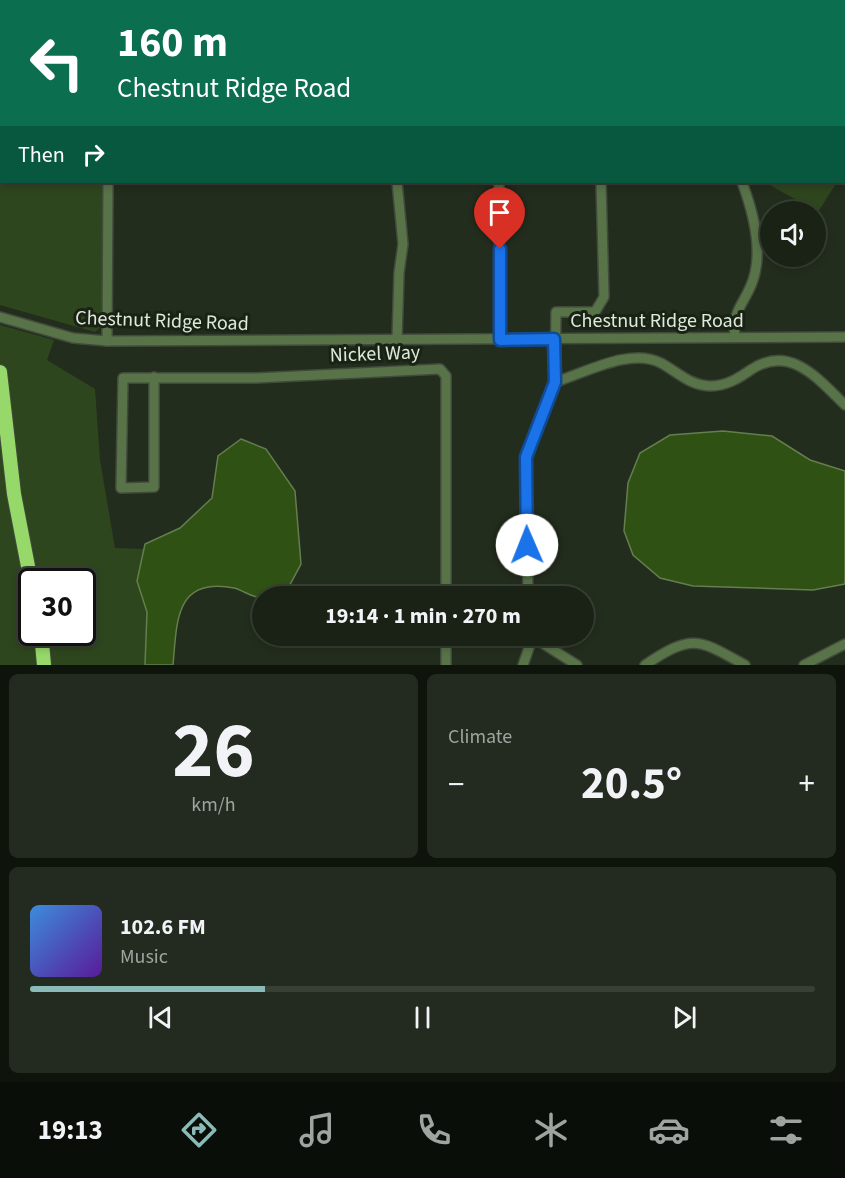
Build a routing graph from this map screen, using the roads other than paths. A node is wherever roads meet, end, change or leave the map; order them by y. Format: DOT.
graph roads {
  1 [pos="108,183"];
  2 [pos="397,183"];
  3 [pos="499,183"];
  4 [pos="601,183"];
  5 [pos="742,183"];
  6 [pos="0,317"];
  7 [pos="735,337"];
  8 [pos="845,337"];
  9 [pos="554,339"];
  10 [pos="397,340"];
  11 [pos="500,340"];
  12 [pos="107,341"];
  13 [pos="0,372"];
  14 [pos="154,377"];
  15 [pos="555,382"];
  16 [pos="845,405"];
  17 [pos="28,568"];
  18 [pos="446,586"];
  19 [pos="528,586"];
  20 [pos="845,644"];
  21 [pos="42,646"];
  22 [pos="446,646"];
  23 [pos="528,646"];
  24 [pos="546,646"];
  25 [pos="44,665"];
  26 [pos="446,665"];
  27 [pos="523,665"];
  28 [pos="577,665"];
  29 [pos="645,665"];
  30 [pos="745,665"];
  31 [pos="804,665"];
  1 -- 12 [label="street"];
  2 -- 10 [label="street"];
  3 -- 11 [label="street"];
  4 -- 9 [label="street"];
  5 -- 7 [label="street"];
  6 -- 12 [label="street, Chestnut Ridge Road"];
  7 -- 8 [label="street, Chestnut Ridge Road"];
  7 -- 9 [label="street, Chestnut Ridge Road"];
  9 -- 11 [label="street, Chestnut Ridge Road"];
  9 -- 15 [label="street"];
  10 -- 11 [label="street, Chestnut Ridge Road"];
  10 -- 12 [label="street, Chestnut Ridge Road"];
  13 -- 17 [label="highway"];
  14 -- 14 [label="street, Nickel Way"];
  14 -- 18 [label="street, Nickel Way"];
  15 -- 16 [label="street"];
  15 -- 19 [label="street"];
  20 -- 31 [label="street"];
  21 -- 25 [label="highway"];
  22 -- 26 [label="street"];
  23 -- 27 [label="street"];
  24 -- 28 [label="street"];
  29 -- 30 [label="street"];
}
